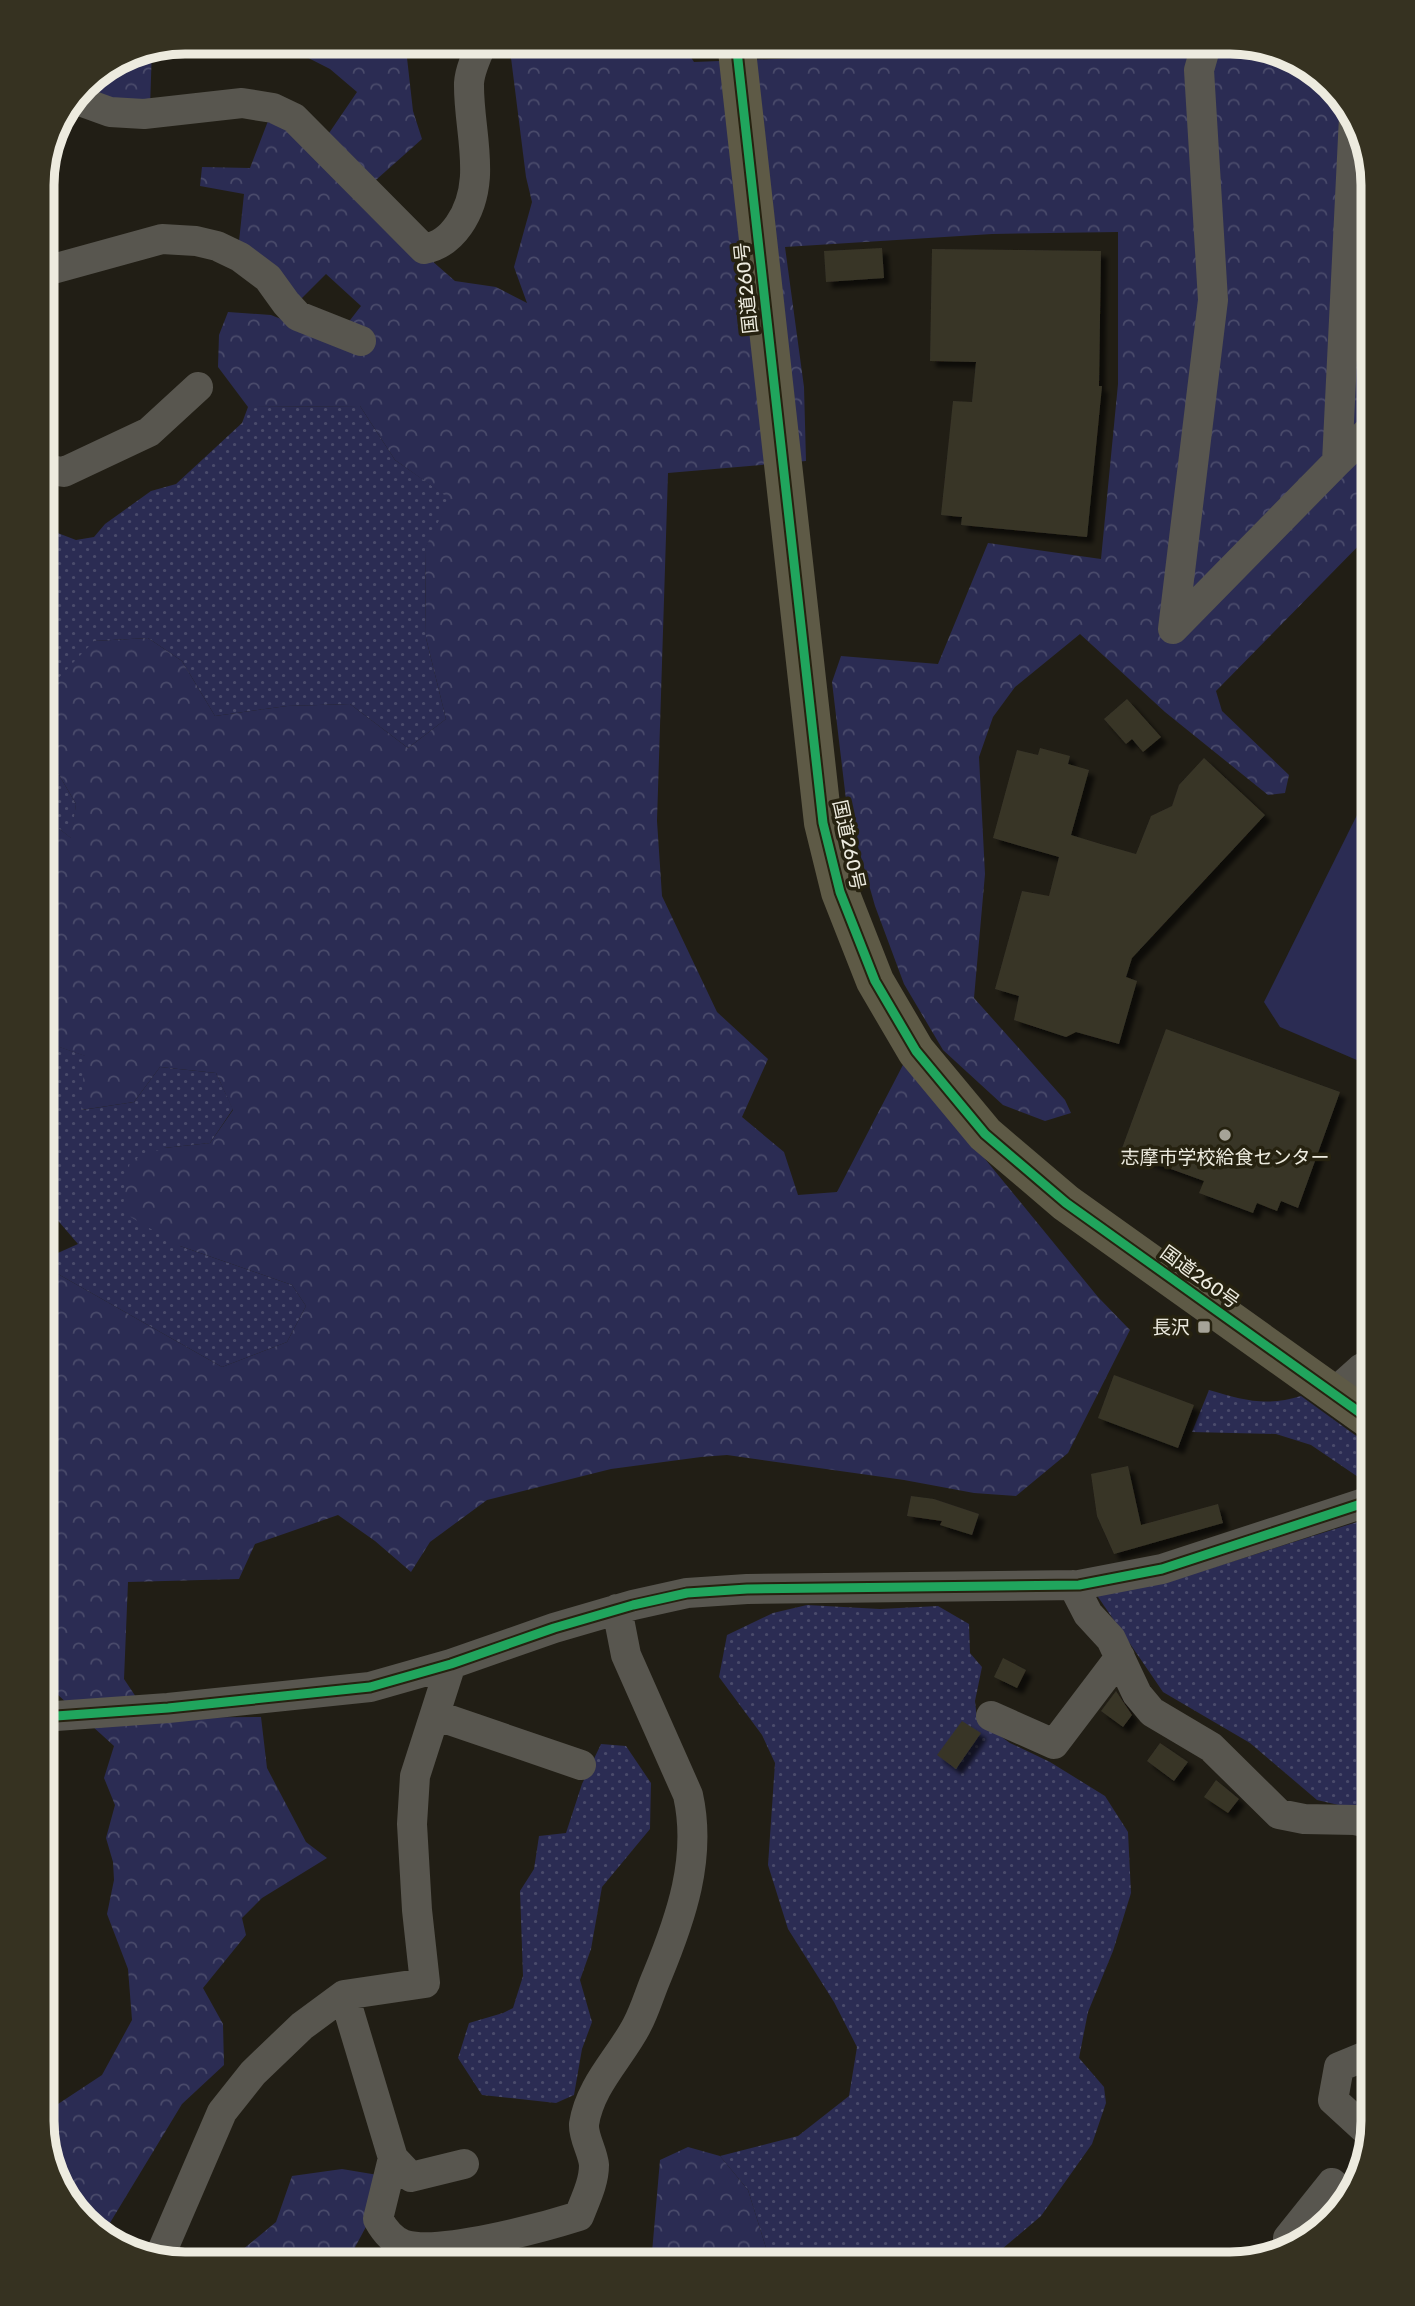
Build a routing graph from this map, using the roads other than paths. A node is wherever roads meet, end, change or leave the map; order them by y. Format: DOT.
graph roads {
  1 [pos="477,55"];
  2 [pos="737,55"];
  3 [pos="1203,55"];
  4 [pos="84,102"];
  5 [pos="1358,161"];
  6 [pos="55,268"];
  7 [pos="361,341"];
  8 [pos="198,387"];
  9 [pos="1361,439"];
  10 [pos="1337,462"];
  11 [pos="55,471"];
  12 [pos="1361,1369"];
  13 [pos="1334,1394"];
  14 [pos="1361,1413"];
  15 [pos="1361,1504"];
  16 [pos="1073,1585"];
  17 [pos="617,1609"];
  18 [pos="1120,1657"];
  19 [pos="452,1664"];
  20 [pos="435,1715"];
  21 [pos="54,1716"];
  22 [pos="991,1716"];
  23 [pos="581,1765"];
  24 [pos="1361,1821"];
  25 [pos="344,1994"];
  26 [pos="1361,2058"];
  27 [pos="1361,2125"];
  28 [pos="393,2158"];
  29 [pos="464,2164"];
  30 [pos="1341,2190"];
  31 [pos="1288,2238"];
  32 [pos="163,2249"];
  1 -- 4 [label="street"];
  2 -- 13 [label="highway, 国道260号"];
  3 -- 10 [label="street"];
  5 -- 10 [label="street"];
  6 -- 7 [label="street"];
  8 -- 11 [label="street"];
  9 -- 10 [label="street"];
  12 -- 13 [label="street"];
  13 -- 14 [label="highway, 国道260号"];
  15 -- 16 [label="street"];
  16 -- 17 [label="street"];
  16 -- 18 [label="street"];
  17 -- 19 [label="street"];
  17 -- 28 [label="street"];
  18 -- 22 [label="street"];
  18 -- 24 [label="street"];
  19 -- 20 [label="street"];
  19 -- 21 [label="street"];
  20 -- 23 [label="street"];
  20 -- 25 [label="street"];
  25 -- 28 [label="street"];
  25 -- 32 [label="street"];
  26 -- 27 [label="street"];
  28 -- 29 [label="street"];
  30 -- 31 [label="street"];
}
